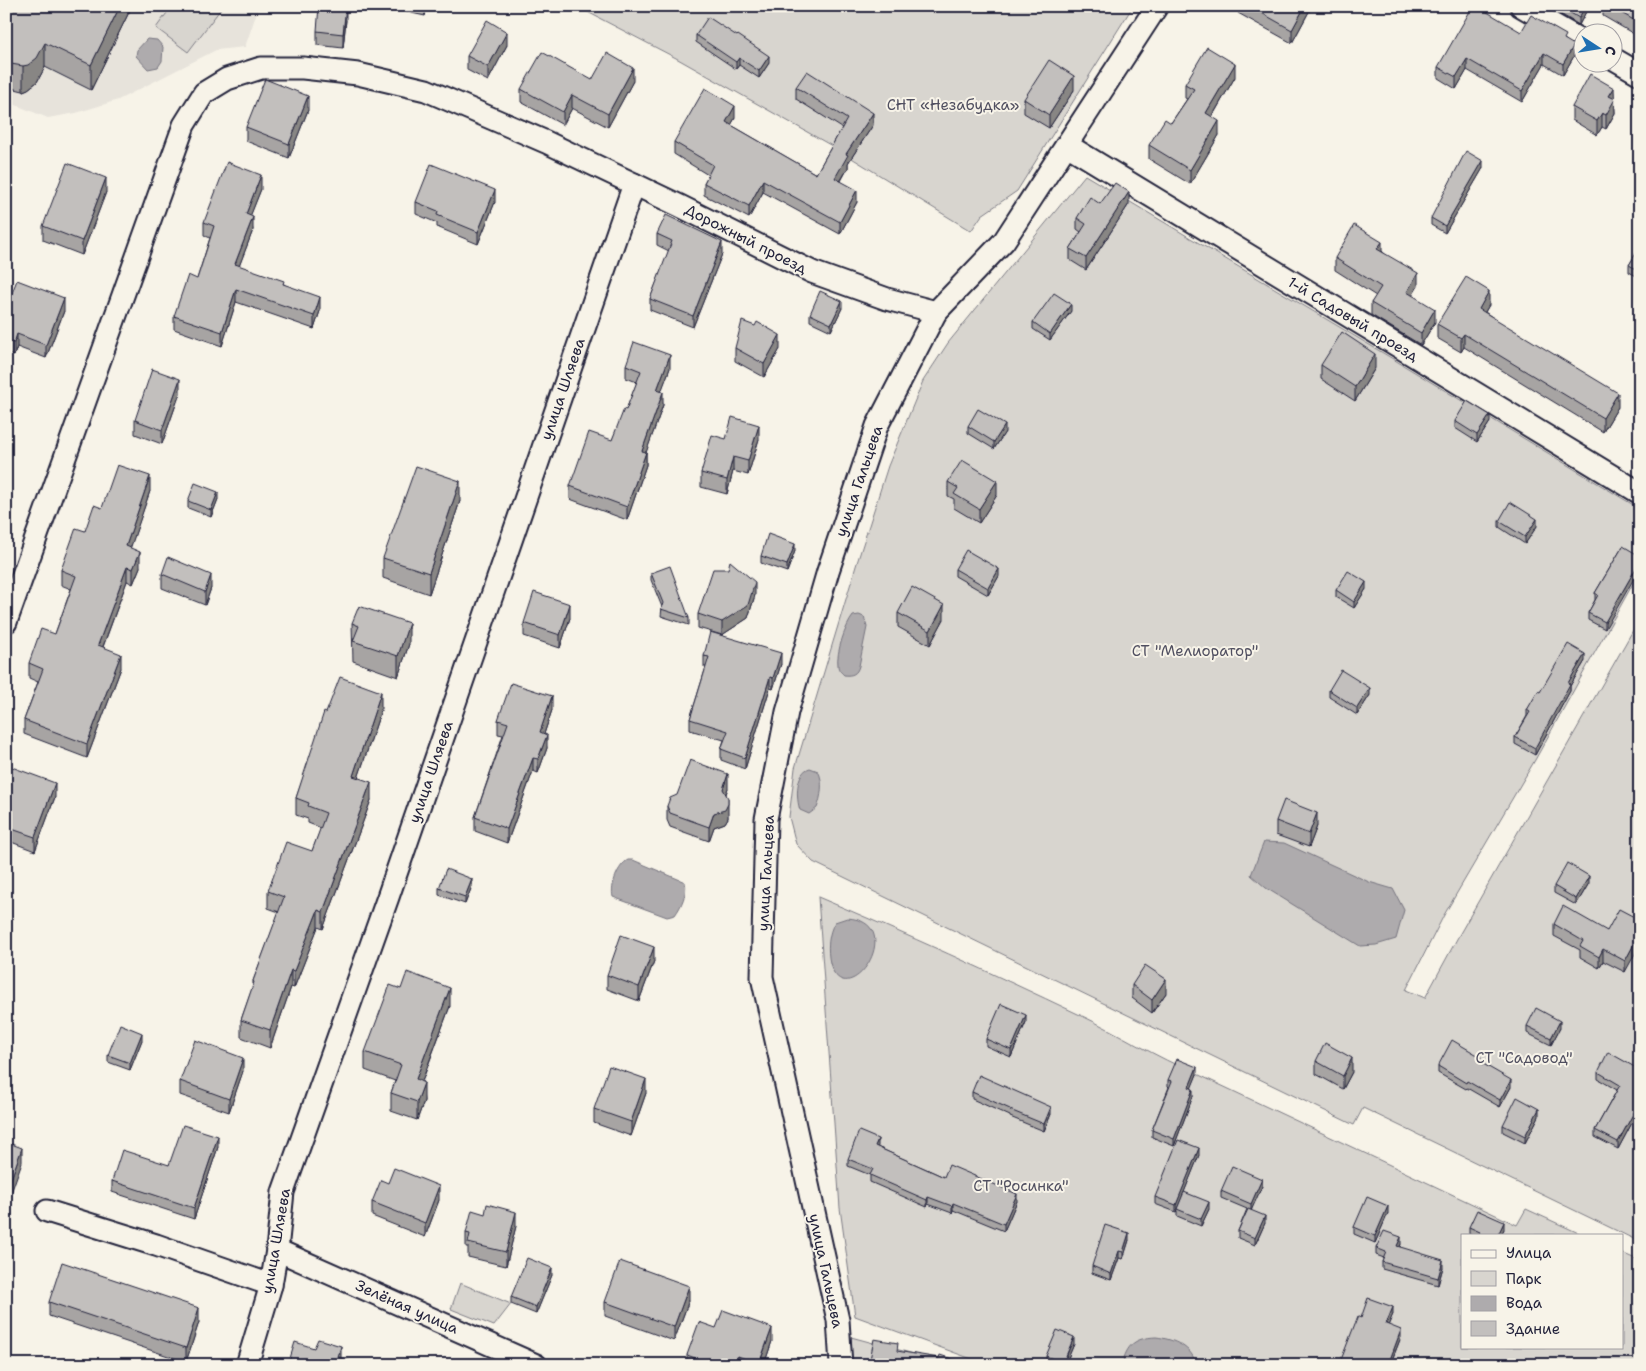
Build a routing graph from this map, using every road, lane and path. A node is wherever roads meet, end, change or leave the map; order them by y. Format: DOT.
graph roads {
  1 [pos="1157,6"];
  2 [pos="1521,6"];
  3 [pos="1574,36"];
  4 [pos="1624,65"];
  5 [pos="1640,74"];
  6 [pos="1067,145"];
  7 [pos="634,184"];
  8 [pos="936,312"];
  9 [pos="1640,493"];
  10 [pos="6,622"];
  11 [pos="47,1211"];
  12 [pos="277,1250"];
  13 [pos="271,1285"];
  14 [pos="247,1365"];
  15 [pos="536,1365"];
  16 [pos="841,1365"];
  1 -- 6 [label="street"];
  2 -- 3 [label="street"];
  4 -- 5 [label="street"];
  6 -- 8 [label="street"];
  6 -- 9 [label="street, 1-й Садовый проезд"];
  7 -- 8 [label="street, Дорожный проезд"];
  7 -- 10 [label="street, Дорожный проезд"];
  7 -- 12 [label="street, улица Шляева"];
  8 -- 16 [label="street, улица Гальцева"];
  11 -- 13 [label="street"];
  12 -- 13 [label="street, улица Шляева"];
  12 -- 15 [label="street, Зелёная улица"];
  13 -- 14 [label="street, улица Шляева"];
}
